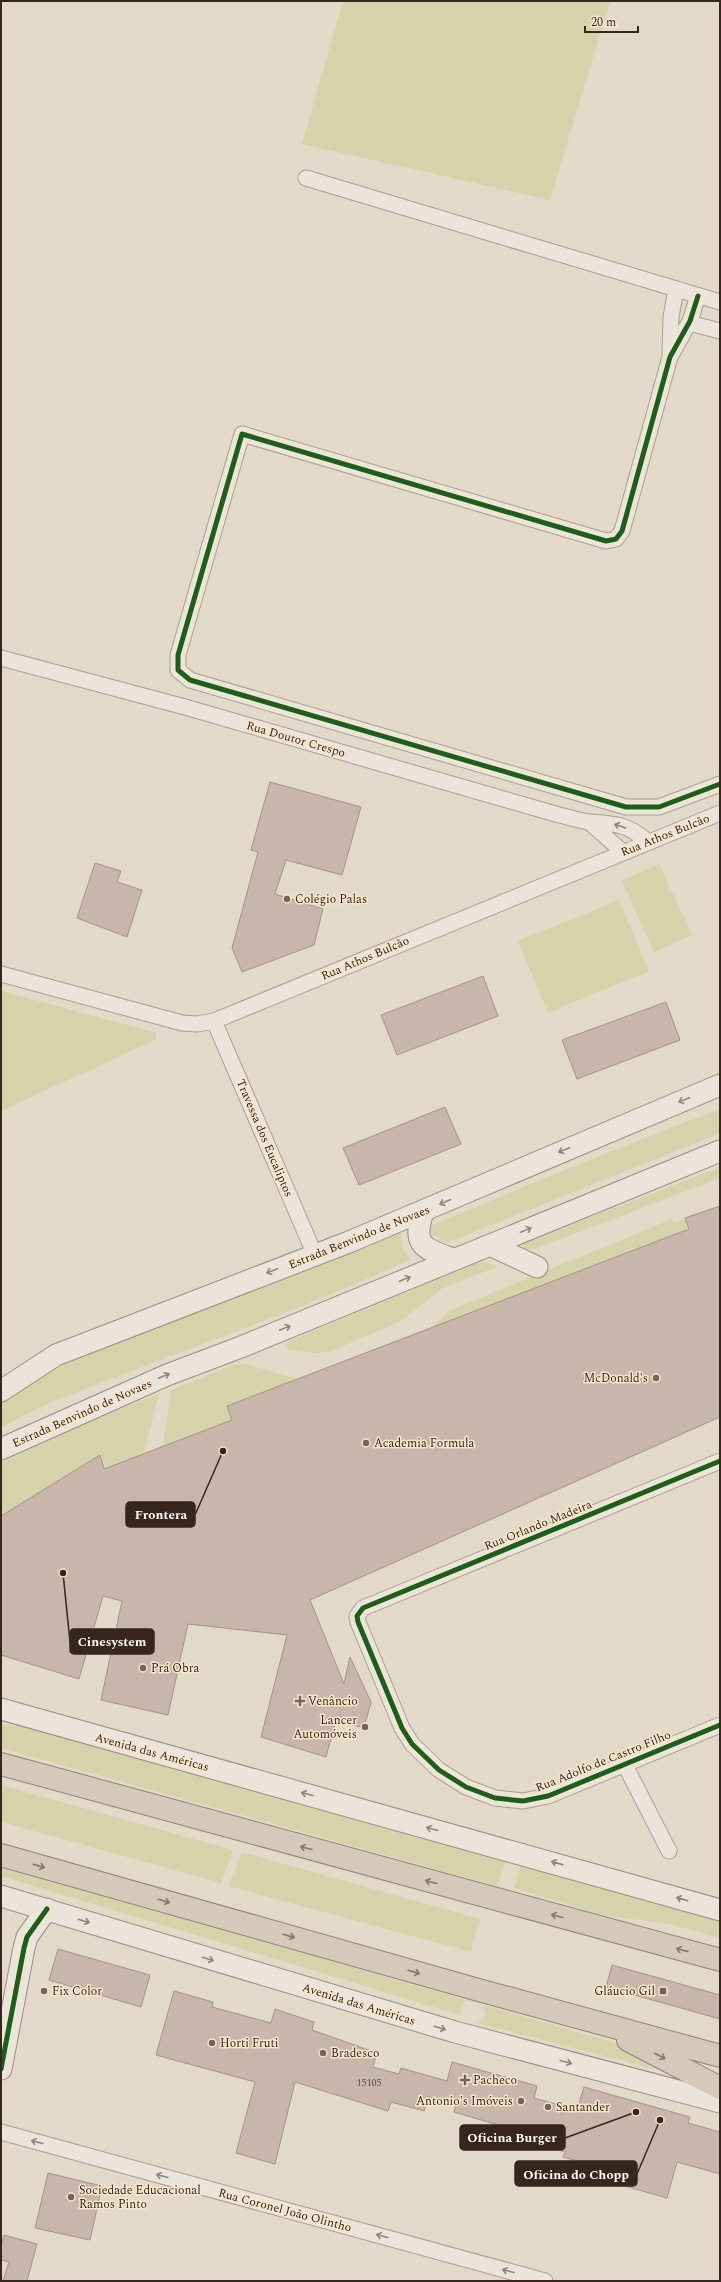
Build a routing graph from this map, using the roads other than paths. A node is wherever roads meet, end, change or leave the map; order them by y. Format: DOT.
graph roads {
  1 [pos="306,178"];
  2 [pos="676,289"];
  3 [pos="698,296"];
  4 [pos="720,302"];
  5 [pos="689,323"];
  6 [pos="720,331"];
  7 [pos="670,357"];
  8 [pos="1,658"];
  9 [pos="720,784"];
  10 [pos="720,813"];
  11 [pos="589,822"];
  12 [pos="647,841"];
  13 [pos="623,852"];
  14 [pos="1,974"];
  15 [pos="214,1021"];
  16 [pos="720,1086"];
  17 [pos="720,1151"];
  18 [pos="423,1212"];
  19 [pos="490,1245"];
  20 [pos="315,1255"];
  21 [pos="454,1259"];
  22 [pos="537,1267"];
  23 [pos="1,1391"];
  24 [pos="1,1449"];
  25 [pos="720,1461"];
  26 [pos="364,1608"];
  27 [pos="1,1709"];
  28 [pos="1,1720"];
  29 [pos="720,1725"];
  30 [pos="62,1726"];
  31 [pos="1,1764"];
  32 [pos="625,1765"];
  33 [pos="669,1851"];
  34 [pos="1,1855"];
  35 [pos="1,1896"];
  36 [pos="47,1909"];
  37 [pos="720,1910"];
  38 [pos="720,1960"];
  39 [pos="588,2019"];
  40 [pos="720,2056"];
  41 [pos="1,2069"];
  42 [pos="720,2088"];
  43 [pos="720,2102"];
  44 [pos="1,2132"];
  45 [pos="545,2281"];
  1 -- 2 [label="street"];
  2 -- 3 [label="street"];
  2 -- 7 [label="street"];
  3 -- 4 [label="street"];
  3 -- 5 [label="street"];
  5 -- 6 [label="street"];
  5 -- 7 [label="street"];
  7 -- 9 [label="street"];
  8 -- 11 [label="street, Rua Doutor Crespo"];
  10 -- 12 [label="street, Rua Athos Bulcão"];
  12 -- 11 [label="street, Rua Doutor Crespo, one-way"];
  11 -- 13 [label="street, Rua Doutor Crespo"];
  12 -- 13 [label="street, Rua Athos Bulcão"];
  13 -- 15 [label="street, Rua Athos Bulcão"];
  14 -- 15 [label="street, Rua Athos Bulcão"];
  15 -- 20 [label="street, Travessa dos Eucaliptos"];
  16 -- 18 [label="street, Estrada Benvindo de Novaes, one-way"];
  19 -- 17 [label="street, Estrada Benvindo de Novaes, one-way"];
  18 -- 20 [label="street, Estrada Benvindo de Novaes"];
  18 -- 21 [label="street"];
  19 -- 21 [label="street, Estrada Benvindo de Novaes"];
  19 -- 22 [label="street"];
  20 -- 23 [label="street, Estrada Benvindo de Novaes, one-way"];
  24 -- 21 [label="street, Estrada Benvindo de Novaes, one-way"];
  25 -- 26 [label="street, Rua Orlando Madeira"];
  26 -- 32 [label="street, Rua Adolfo de Castro Filho"];
  27 -- 30 [label="street, Avenida das Américas"];
  28 -- 30 [label="street"];
  29 -- 32 [label="street, Rua Adolfo de Castro Filho"];
  37 -- 30 [label="street, Avenida das Américas, one-way"];
  38 -- 31 [label="highway, one-way"];
  32 -- 33 [label="street"];
  34 -- 39 [label="highway, one-way"];
  35 -- 36 [label="street, Avenida das Américas"];
  36 -- 41 [label="street"];
  36 -- 43 [label="street, Avenida das Américas, one-way"];
  39 -- 40 [label="highway"];
  39 -- 42 [label="highway, one-way"];
  45 -- 44 [label="street, Rua Coronel João Olintho, one-way"];
}
